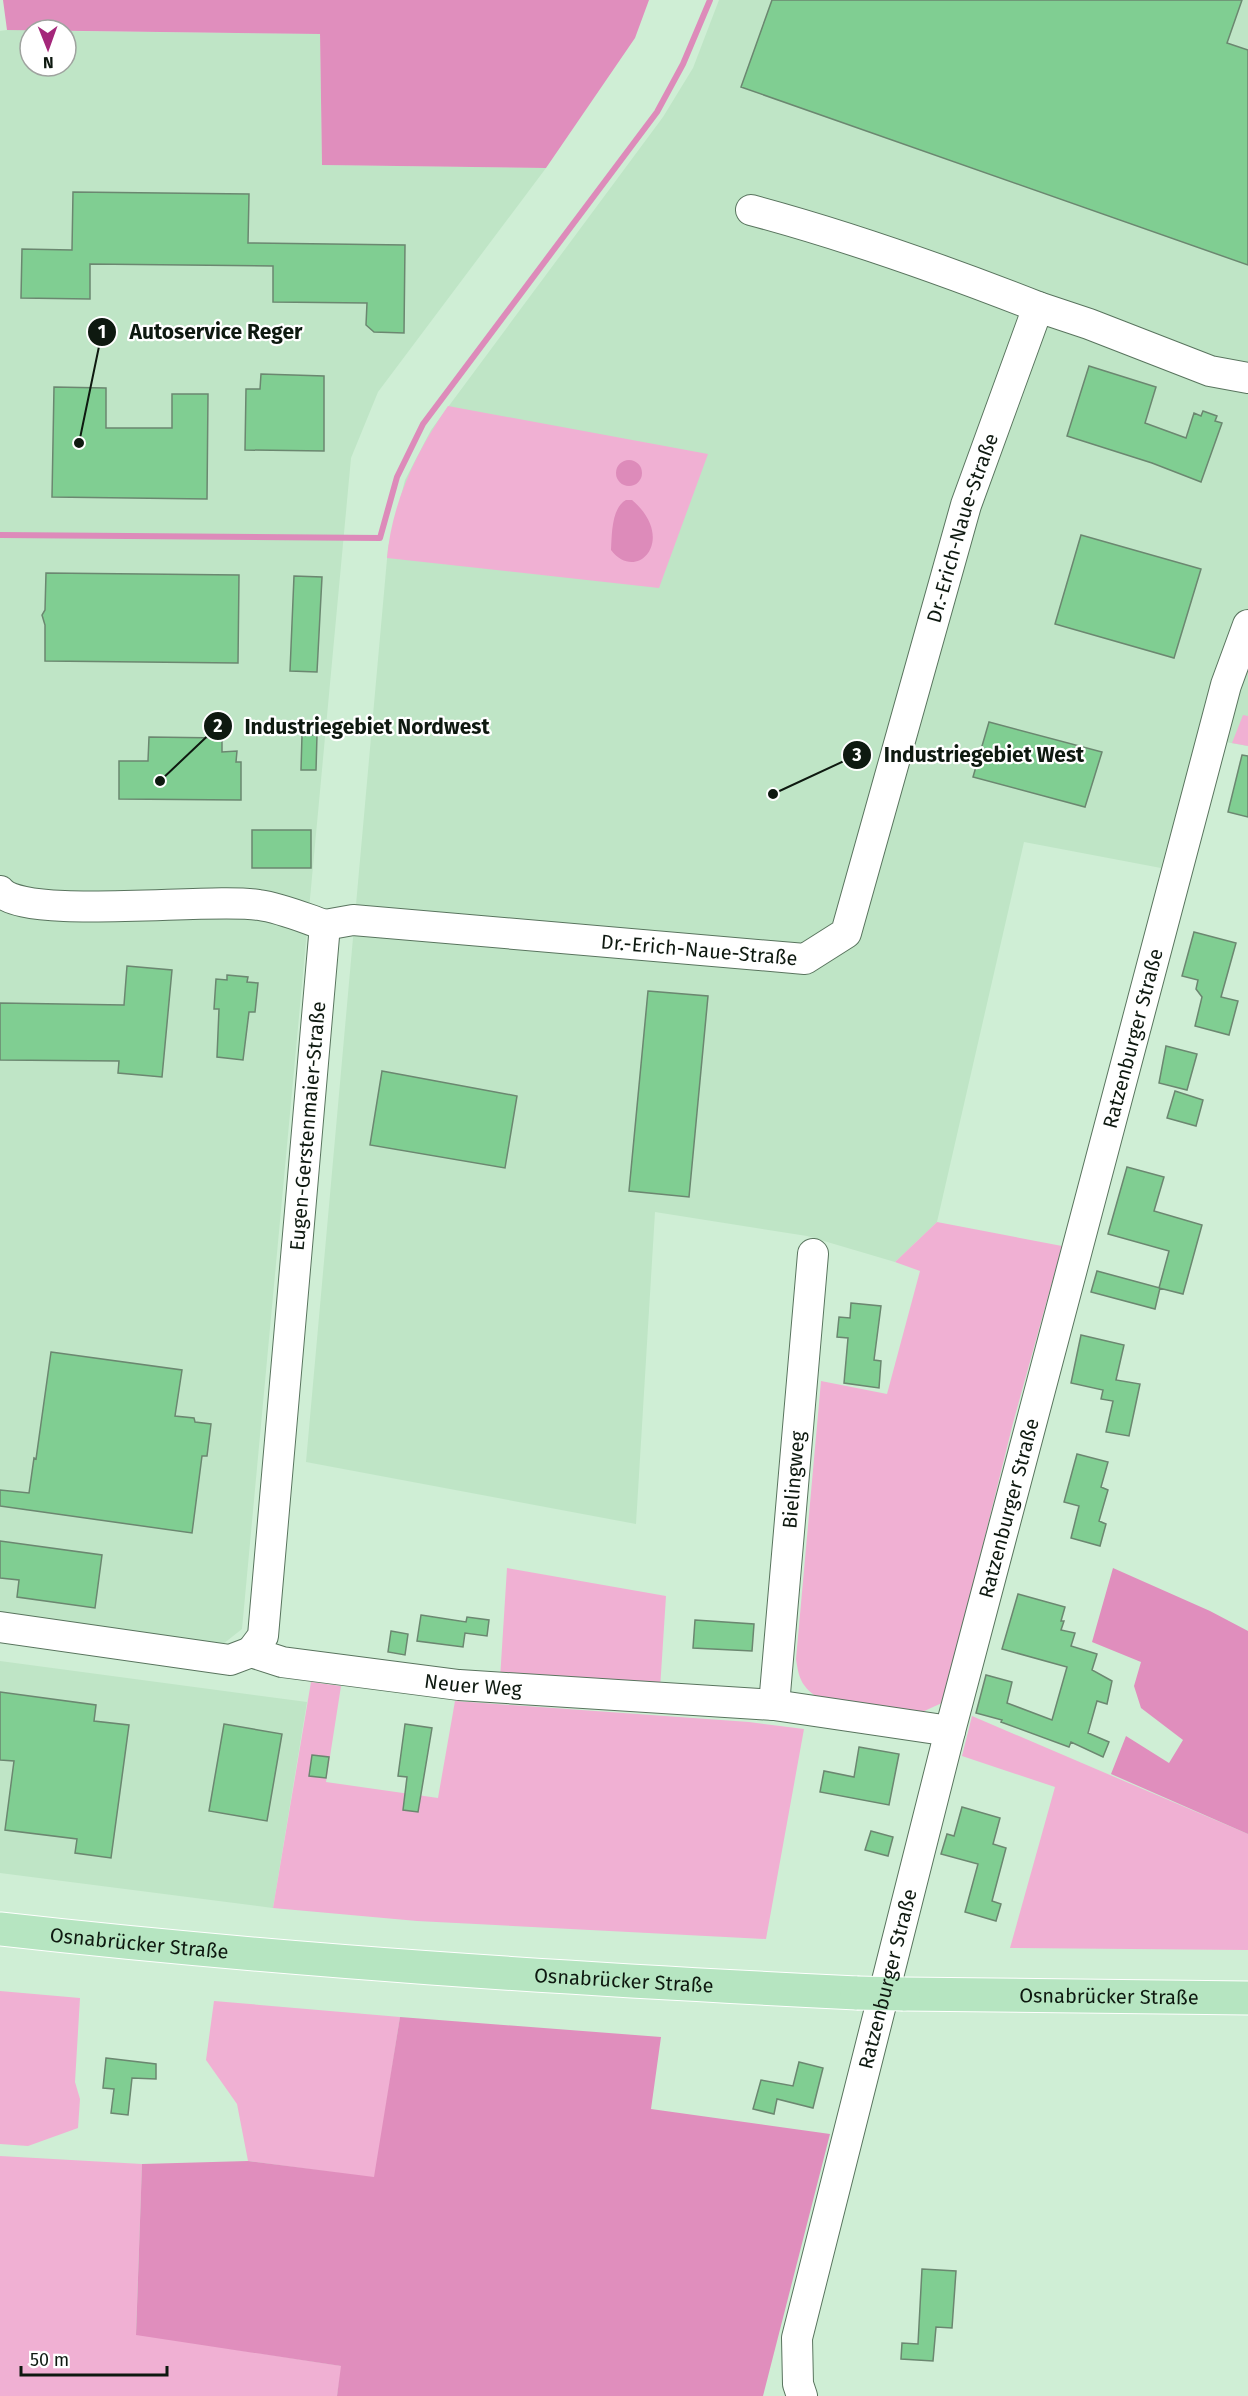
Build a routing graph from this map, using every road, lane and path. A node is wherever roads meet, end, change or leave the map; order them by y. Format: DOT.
graph roads {
  1 [pos="751,210"];
  2 [pos="1038,307"];
  3 [pos="1210,371"];
  4 [pos="1248,378"];
  5 [pos="1248,397"];
  6 [pos="1248,625"];
  7 [pos="0,891"];
  8 [pos="325,926"];
  9 [pos="813,1254"];
  10 [pos="0,1628"];
  11 [pos="251,1652"];
  12 [pos="774,1705"];
  13 [pos="950,1731"];
  14 [pos="0,1929"];
  15 [pos="1248,1998"];
  16 [pos="797,2392"];
  1 -- 2 [label="street"];
  2 -- 3 [label="street"];
  2 -- 8 [label="street, Dr.-Erich-Naue-Straße"];
  3 -- 4 [label="street"];
  3 -- 5 [label="street"];
  6 -- 13 [label="street, Ratzenburger Straße"];
  7 -- 8 [label="street"];
  8 -- 11 [label="street, Eugen-Gerstenmaier-Straße"];
  9 -- 12 [label="street, Bielingweg"];
  10 -- 11 [label="street"];
  11 -- 12 [label="street, Neuer Weg"];
  12 -- 13 [label="street, Neuer Weg"];
  13 -- 16 [label="street, Ratzenburger Straße"];
  14 -- 15 [label="main road, Osnabrücker Straße, bridge"];
}
